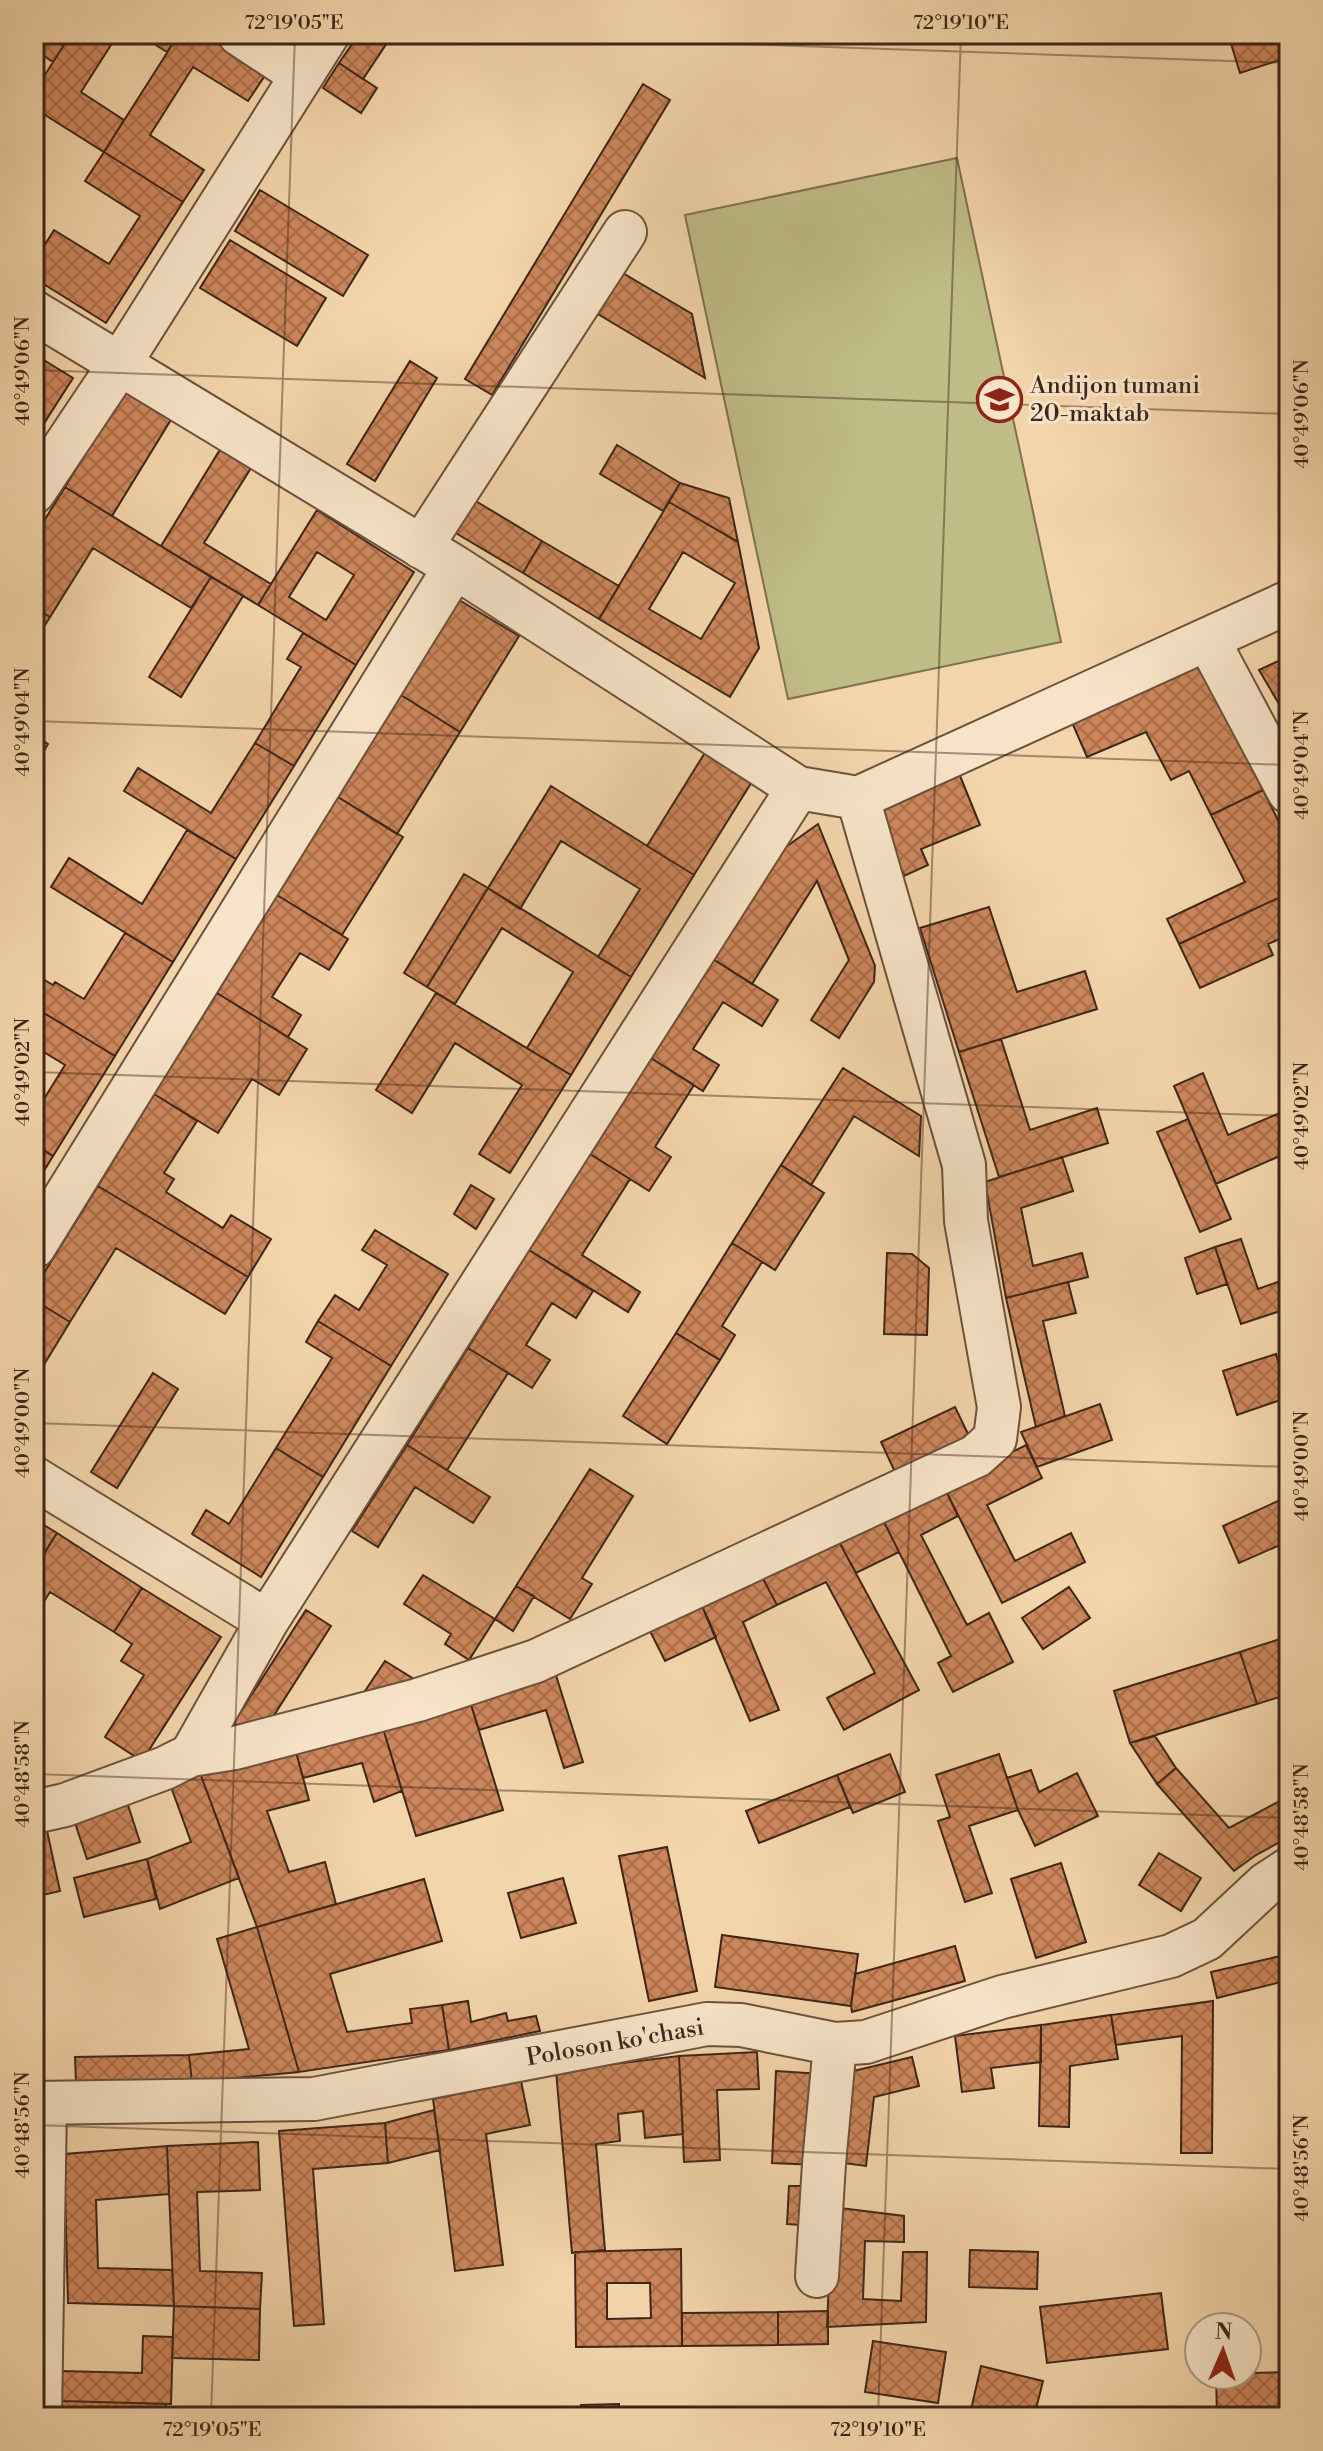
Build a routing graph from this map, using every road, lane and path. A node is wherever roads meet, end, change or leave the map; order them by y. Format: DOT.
graph roads {
  1 [pos="239,34"];
  2 [pos="328,34"];
  3 [pos="301,75"];
  4 [pos="625,232"];
  5 [pos="34,312"];
  6 [pos="119,365"];
  7 [pos="34,492"];
  8 [pos="438,557"];
  9 [pos="1289,602"];
  10 [pos="1208,640"];
  11 [pos="798,788"];
  12 [pos="1289,792"];
  13 [pos="858,798"];
  14 [pos="34,1247"];
  15 [pos="34,1478"];
  16 [pos="267,1621"];
  17 [pos="191,1755"];
  18 [pos="34,1812"];
  19 [pos="1289,1869"];
  20 [pos="835,2044"];
  21 [pos="40,2104"];
  22 [pos="817,2276"];
  23 [pos="40,2417"];
  1 -- 3 [label="street"];
  2 -- 3 [label="street"];
  3 -- 6 [label="street"];
  4 -- 8 [label="street"];
  5 -- 6 [label="street"];
  6 -- 7 [label="street"];
  6 -- 8 [label="street"];
  8 -- 11 [label="street"];
  8 -- 14 [label="street"];
  9 -- 10 [label="street"];
  10 -- 12 [label="street"];
  10 -- 13 [label="street"];
  11 -- 13 [label="street"];
  11 -- 16 [label="street"];
  13 -- 17 [label="street"];
  15 -- 16 [label="street"];
  16 -- 17 [label="street"];
  17 -- 18 [label="street"];
  19 -- 20 [label="street, Poloson ko'chasi"];
  20 -- 21 [label="street, Poloson ko'chasi"];
  20 -- 22 [label="street"];
  21 -- 23 [label="street"];
}
